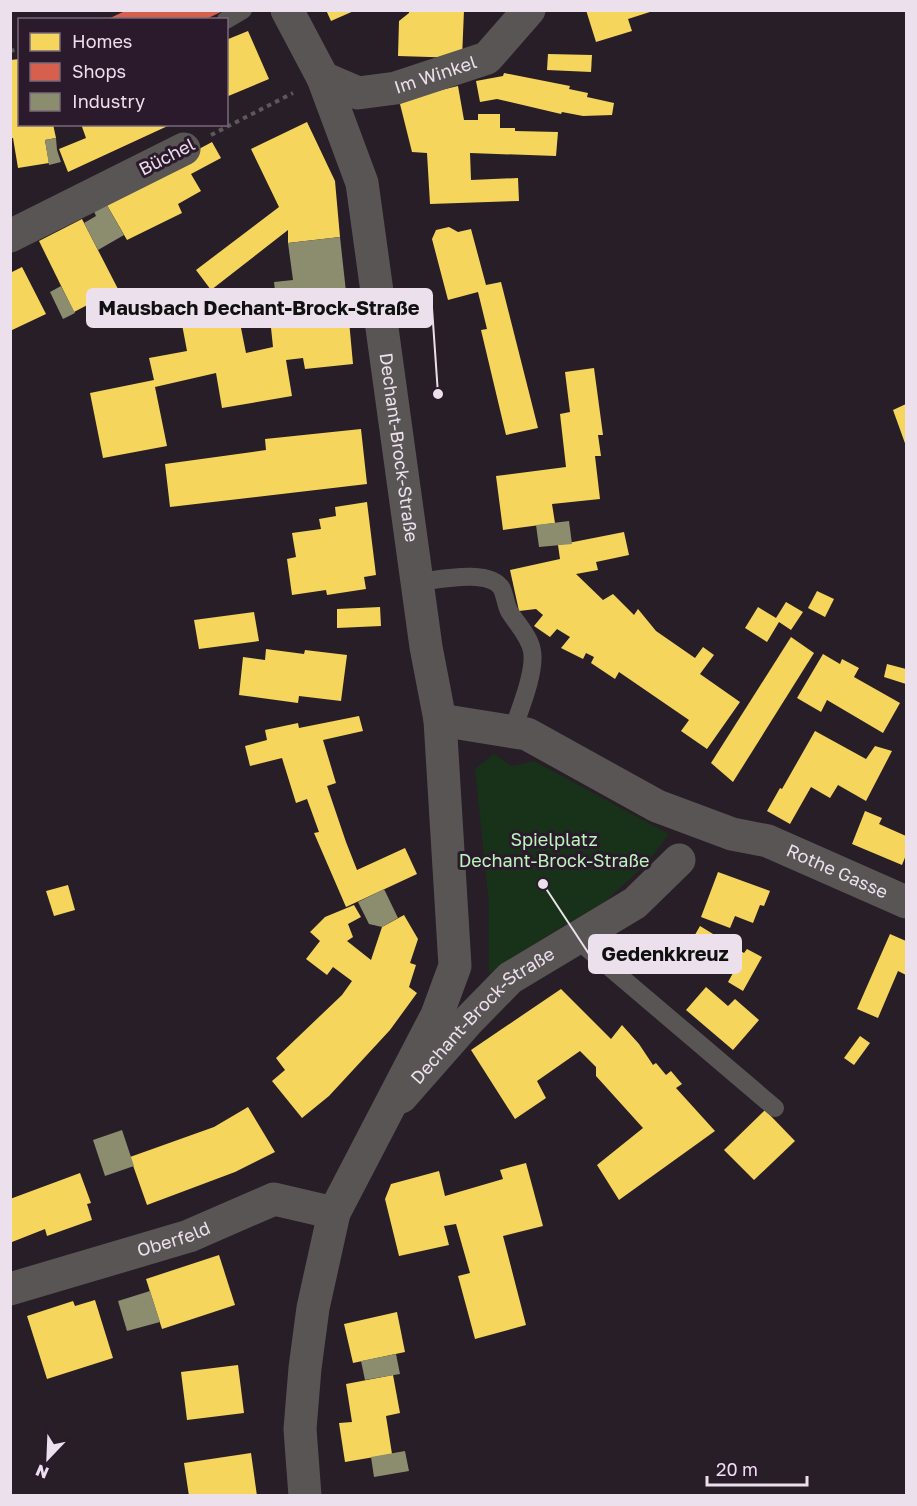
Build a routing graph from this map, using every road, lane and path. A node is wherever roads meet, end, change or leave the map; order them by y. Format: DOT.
graph roads {
  1 [pos="243,10"];
  2 [pos="287,10"];
  3 [pos="529,10"];
  4 [pos="228,19"];
  5 [pos="323,78"];
  6 [pos="184,149"];
  7 [pos="10,236"];
  8 [pos="418,582"];
  9 [pos="440,720"];
  10 [pos="512,732"];
  11 [pos="680,860"];
  12 [pos="906,902"];
  13 [pos="575,938"];
  14 [pos="775,1108"];
  15 [pos="382,1119"];
  16 [pos="334,1214"];
  17 [pos="10,1289"];
  18 [pos="305,1496"];
  1 -- 4 [label="lane"];
  2 -- 5 [label="street, Dechant-Brock-Straße"];
  3 -- 5 [label="street, Im Winkel"];
  5 -- 6 [label="path, Büchel"];
  5 -- 8 [label="street, Dechant-Brock-Straße"];
  6 -- 7 [label="street, Büchel"];
  8 -- 9 [label="street, Dechant-Brock-Straße"];
  8 -- 10 [label="lane"];
  9 -- 10 [label="street"];
  9 -- 15 [label="street, Dechant-Brock-Straße"];
  10 -- 12 [label="street, Rothe Gasse"];
  11 -- 13 [label="street, Dechant-Brock-Straße"];
  13 -- 14 [label="lane"];
  13 -- 15 [label="street, Dechant-Brock-Straße"];
  15 -- 16 [label="street, Dechant-Brock-Straße"];
  16 -- 17 [label="street, Oberfeld"];
  16 -- 18 [label="street, Dechant-Brock-Straße"];
}
